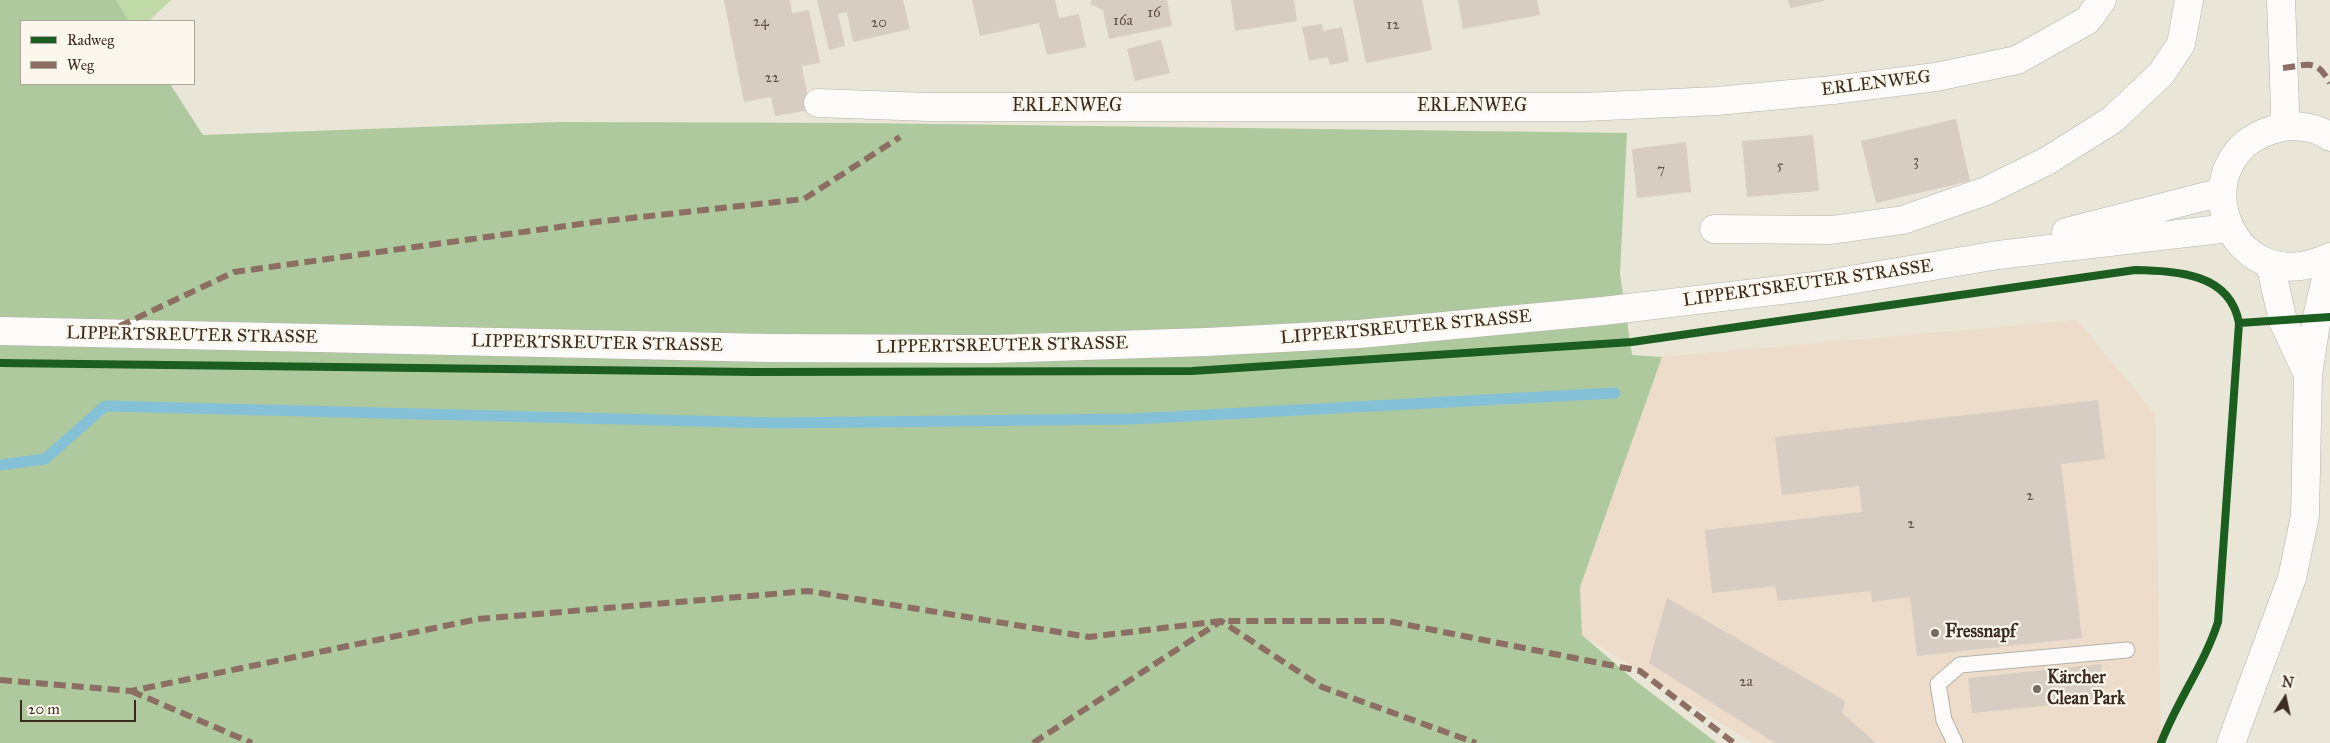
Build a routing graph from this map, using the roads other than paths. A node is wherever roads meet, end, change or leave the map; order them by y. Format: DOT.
graph roads {
  1 [pos="2102,0"];
  2 [pos="2189,0"];
  3 [pos="2281,0"];
  4 [pos="818,103"];
  5 [pos="2284,126"];
  6 [pos="2330,137"];
  7 [pos="2222,192"];
  8 [pos="2229,228"];
  9 [pos="1714,229"];
  10 [pos="1998,255"];
  11 [pos="2330,257"];
  12 [pos="2330,261"];
  13 [pos="2270,264"];
  14 [pos="0,332"];
  15 [pos="2308,375"];
  16 [pos="2127,650"];
  17 [pos="1955,743"];
  18 [pos="2231,743"];
  1 -- 4 [label="street, ERLENWEG"];
  2 -- 9 [label="street"];
  3 -- 5 [label="street"];
  5 -- 6 [label="street"];
  5 -- 7 [label="street"];
  7 -- 8 [label="street"];
  7 -- 10 [label="street, LIPPERTSREUTER STRASSE"];
  8 -- 10 [label="street, LIPPERTSREUTER STRASSE"];
  8 -- 13 [label="street"];
  10 -- 14 [label="street, LIPPERTSREUTER STRASSE"];
  11 -- 13 [label="street"];
  12 -- 15 [label="street"];
  13 -- 15 [label="street"];
  15 -- 18 [label="street"];
  16 -- 17 [label="lane"];
}
